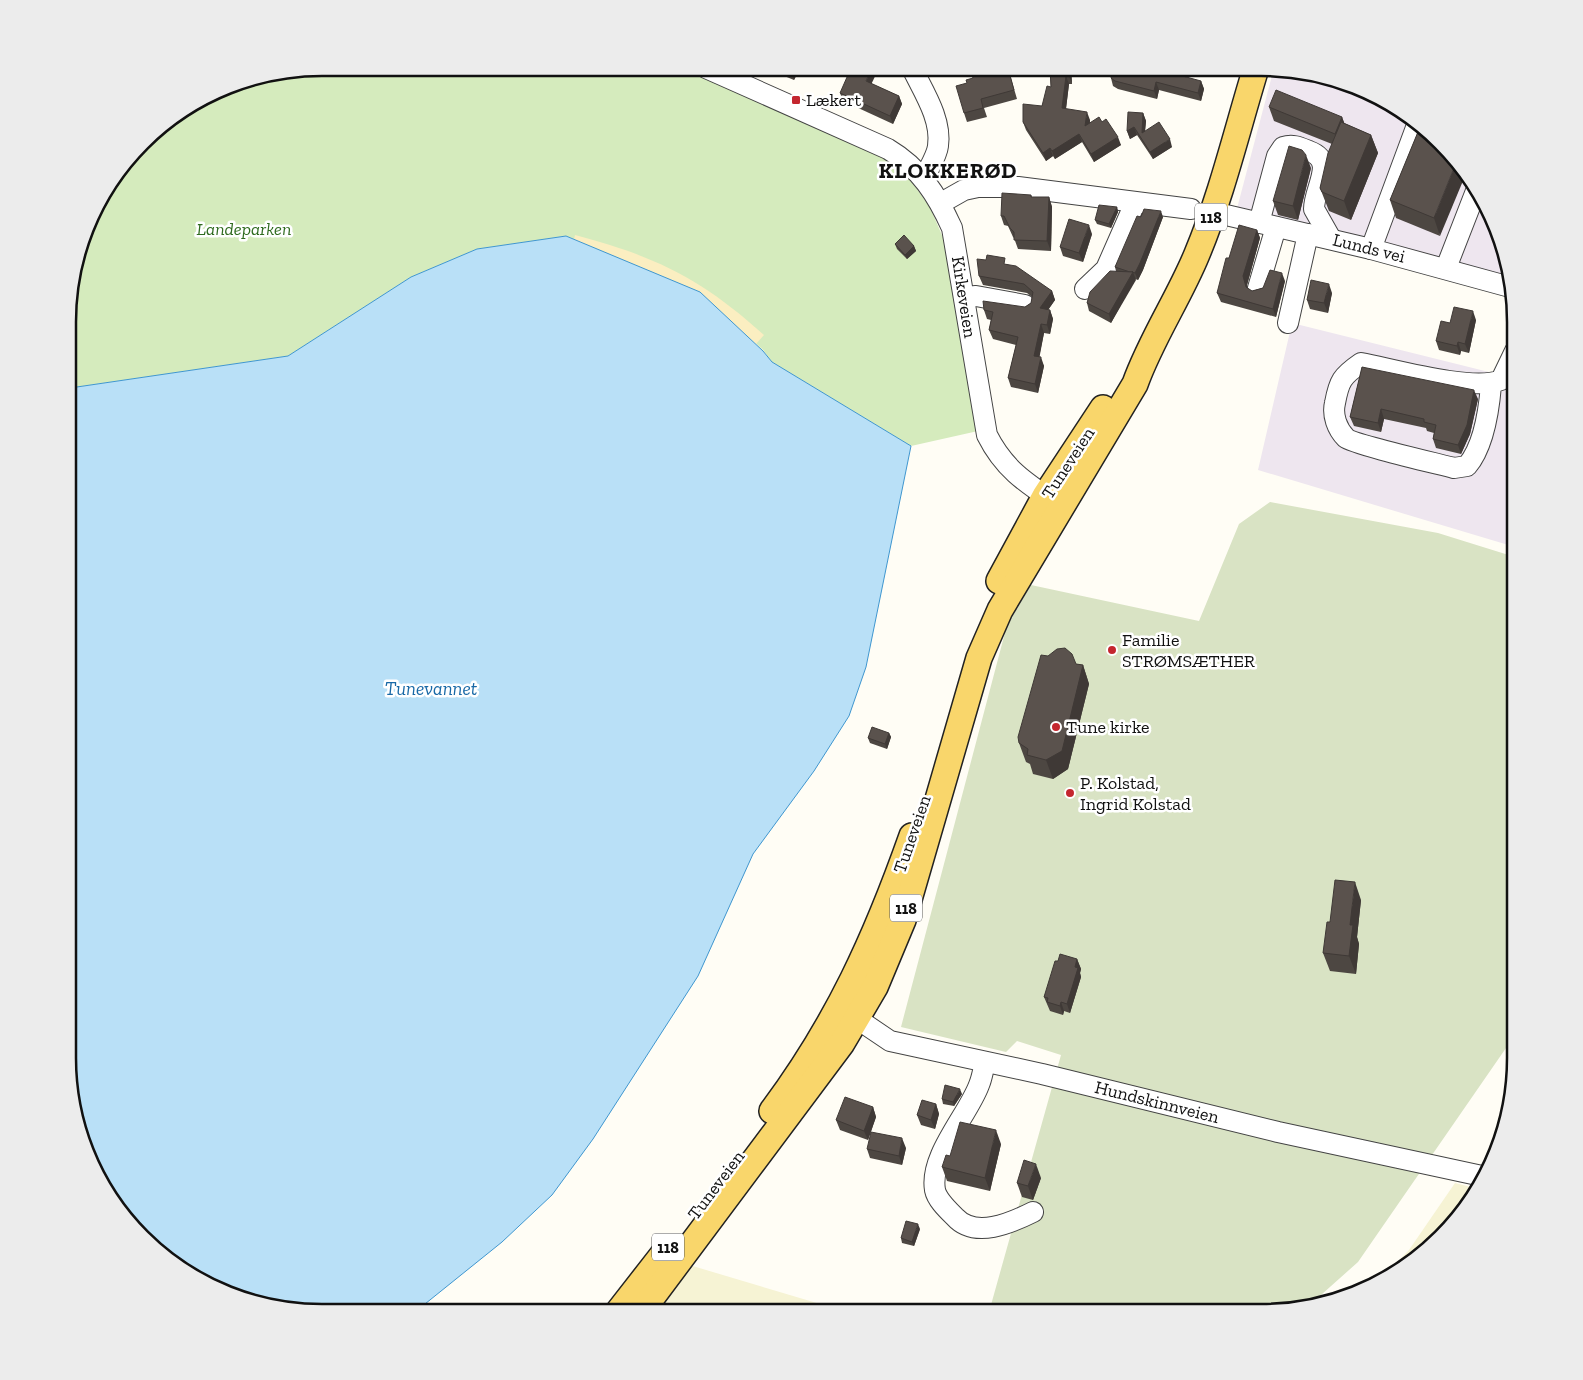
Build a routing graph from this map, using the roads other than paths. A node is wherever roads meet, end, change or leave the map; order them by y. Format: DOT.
graph roads {
  1 [pos="724,76"];
  2 [pos="916,76"];
  3 [pos="1254,76"];
  4 [pos="1415,130"];
  5 [pos="924,178"];
  6 [pos="1473,198"];
  7 [pos="941,203"];
  8 [pos="1135,203"];
  9 [pos="1191,209"];
  10 [pos="1226,215"];
  11 [pos="1268,225"];
  12 [pos="1308,234"];
  13 [pos="1330,239"];
  14 [pos="1371,249"];
  15 [pos="1446,268"];
  16 [pos="1504,285"];
  17 [pos="1258,288"];
  18 [pos="1086,289"];
  19 [pos="965,297"];
  20 [pos="1025,305"];
  21 [pos="1288,323"];
  22 [pos="1507,369"];
  23 [pos="1491,384"];
  24 [pos="1054,502"];
  25 [pos="849,1013"];
  26 [pos="985,1063"];
  27 [pos="1477,1175"];
  28 [pos="1033,1212"];
  29 [pos="624,1304"];
  30 [pos="647,1304"];
  1 -- 5 [label="street, Kirkeveien"];
  2 -- 5 [label="street"];
  3 -- 24 [label="main road, Tuneveien / 118"];
  4 -- 14 [label="street"];
  5 -- 7 [label="street, Kirkeveien"];
  6 -- 15 [label="street"];
  7 -- 8 [label="street"];
  7 -- 19 [label="street, Kirkeveien"];
  8 -- 9 [label="street"];
  8 -- 18 [label="street"];
  10 -- 11 [label="street, Lunds vei"];
  11 -- 12 [label="street, Lunds vei"];
  11 -- 13 [label="street"];
  11 -- 17 [label="street"];
  12 -- 13 [label="street, Lunds vei"];
  12 -- 21 [label="street"];
  13 -- 14 [label="street, Lunds vei"];
  14 -- 15 [label="street, Lunds vei"];
  15 -- 16 [label="street, Lunds vei"];
  19 -- 20 [label="street"];
  19 -- 24 [label="street, Kirkeveien"];
  22 -- 23 [label="street"];
  23 -- 23 [label="street"];
  24 -- 25 [label="main road, Tuneveien / 118"];
  25 -- 26 [label="street, Hundskinnveien"];
  25 -- 29 [label="main road, Tuneveien / 118"];
  25 -- 30 [label="main road, Tuneveien / 118"];
  26 -- 27 [label="street, Hundskinnveien"];
  26 -- 28 [label="street"];
}
